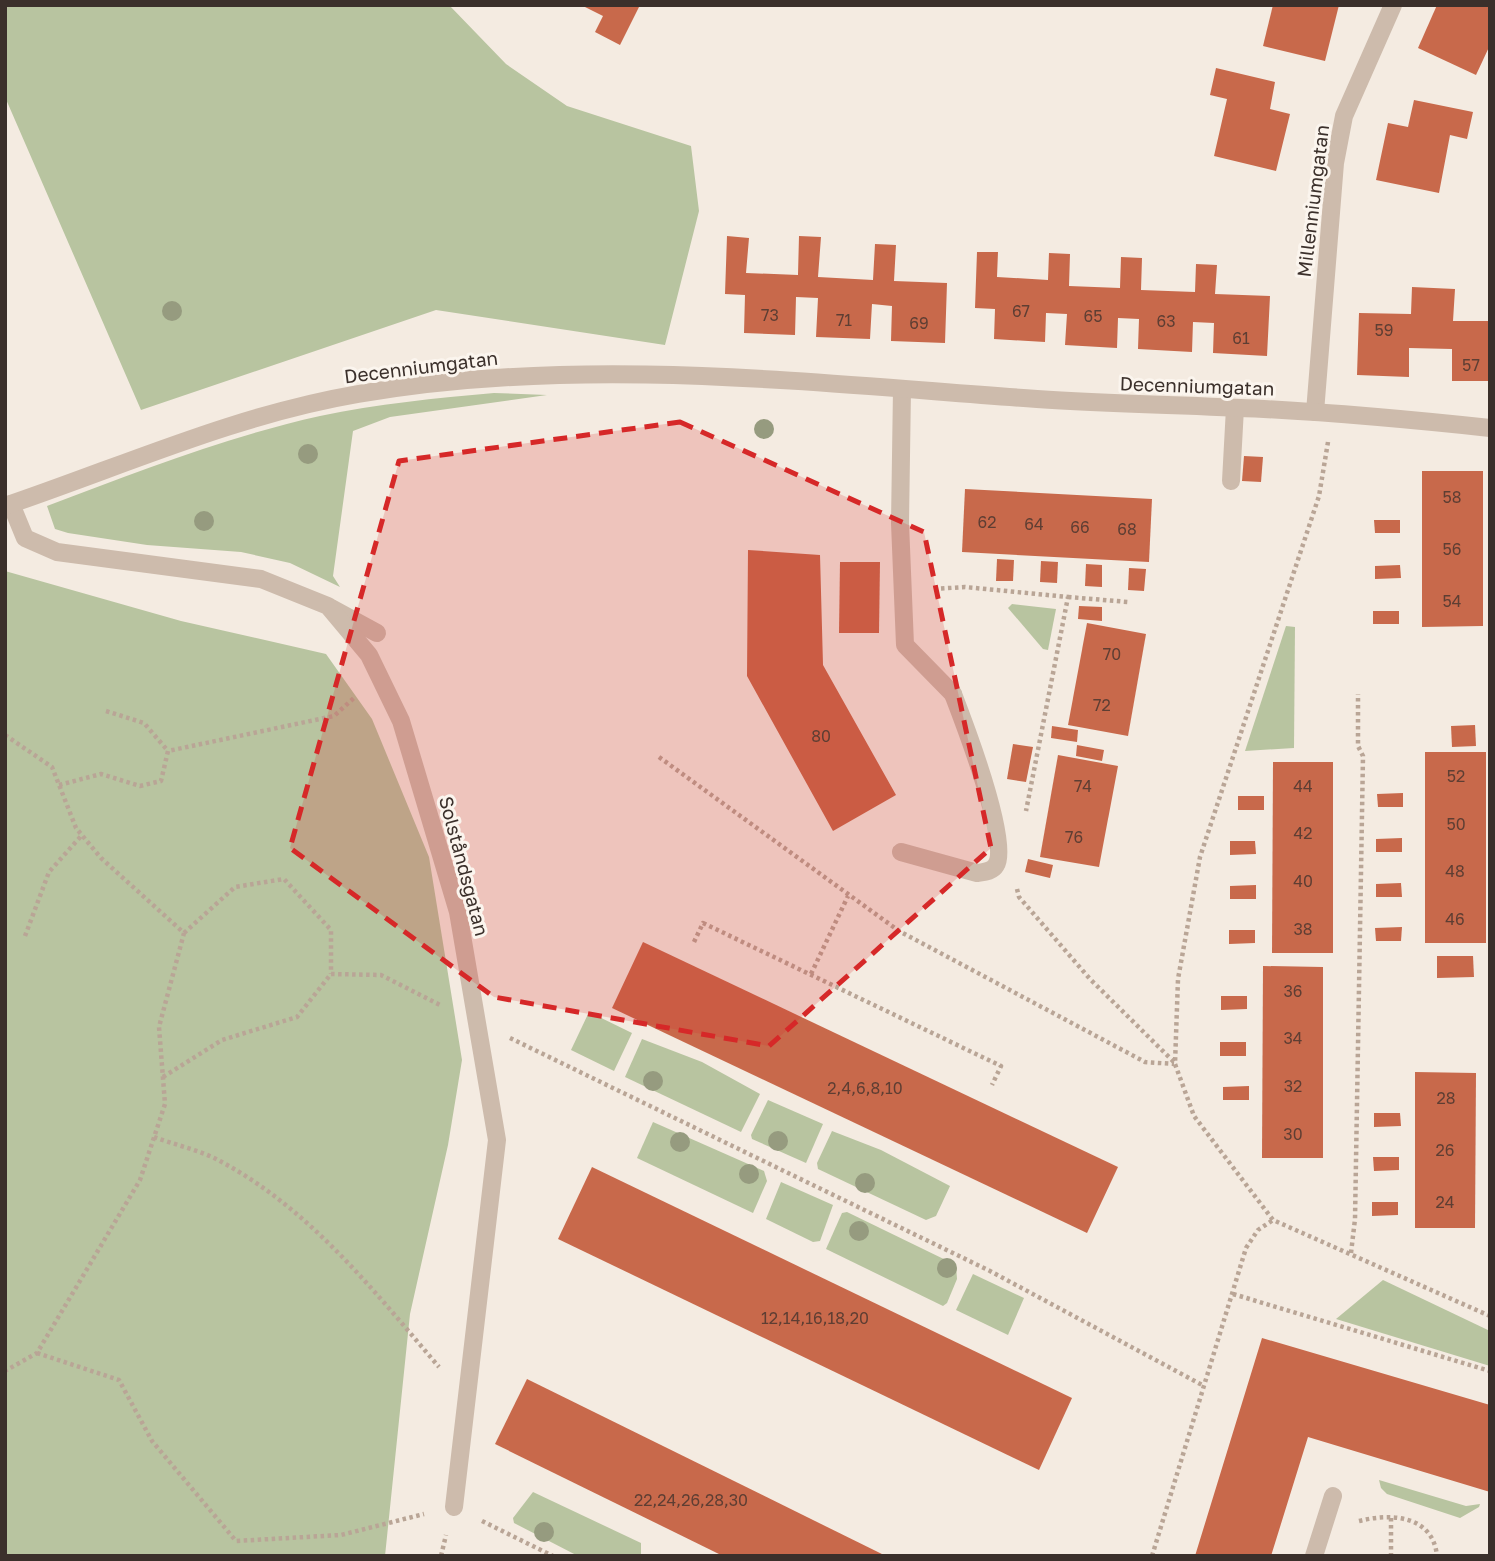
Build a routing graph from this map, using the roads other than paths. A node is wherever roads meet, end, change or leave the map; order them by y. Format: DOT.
graph roads {
  1 [pos="1393,5"];
  2 [pos="902,389"];
  3 [pos="1235,408"];
  4 [pos="1323,413"];
  5 [pos="1490,428"];
  6 [pos="1231,481"];
  7 [pos="8,505"];
  8 [pos="328,606"];
  9 [pos="377,633"];
  10 [pos="901,852"];
  11 [pos="1333,1496"];
  12 [pos="454,1507"];
  13 [pos="1314,1556"];
  1 -- 4 [label="street, Millenniumgatan"];
  2 -- 3 [label="street, Decenniumgatan"];
  2 -- 7 [label="street, Decenniumgatan"];
  2 -- 10 [label="street"];
  3 -- 4 [label="street, Decenniumgatan"];
  3 -- 6 [label="street"];
  4 -- 5 [label="street, Decenniumgatan"];
  7 -- 8 [label="street, Solståndsgatan"];
  8 -- 9 [label="street"];
  8 -- 12 [label="street, Solståndsgatan"];
  11 -- 13 [label="street"];
}
